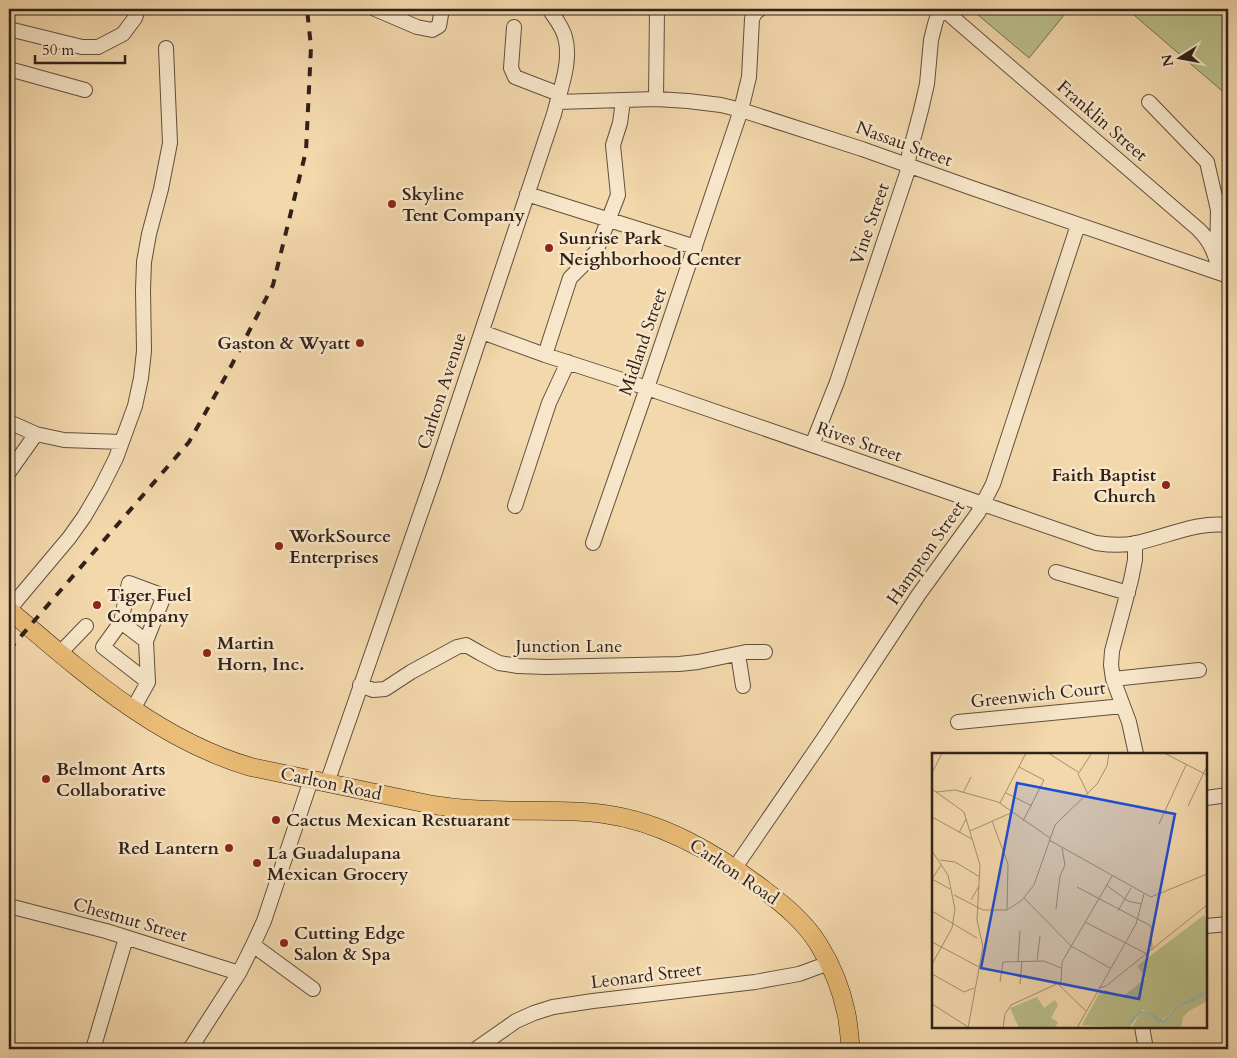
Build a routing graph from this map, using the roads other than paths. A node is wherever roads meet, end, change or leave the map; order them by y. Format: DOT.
graph roads {
  1 [pos="138,9"];
  2 [pos="375,9"];
  3 [pos="442,9"];
  4 [pos="549,9"];
  5 [pos="657,9"];
  6 [pos="760,9"];
  7 [pos="942,9"];
  8 [pos="514,27"];
  9 [pos="9,30"];
  10 [pos="166,48"];
  11 [pos="9,69"];
  12 [pos="85,90"];
  13 [pos="558,98"];
  14 [pos="656,99"];
  15 [pos="623,101"];
  16 [pos="1149,102"];
  17 [pos="741,110"];
  18 [pos="908,165"];
  19 [pos="527,194"];
  20 [pos="609,220"];
  21 [pos="1078,225"];
  22 [pos="694,247"];
  23 [pos="1217,259"];
  24 [pos="1224,275"];
  25 [pos="482,332"];
  26 [pos="545,355"];
  27 [pos="568,362"];
  28 [pos="648,388"];
  29 [pos="9,422"];
  30 [pos="36,434"];
  31 [pos="122,442"];
  32 [pos="812,445"];
  33 [pos="9,472"];
  34 [pos="983,505"];
  35 [pos="515,506"];
  36 [pos="1228,525"];
  37 [pos="593,543"];
  38 [pos="1135,543"];
  39 [pos="1056,572"];
  40 [pos="1128,593"];
  41 [pos="9,610"];
  42 [pos="121,622"];
  43 [pos="86,626"];
  44 [pos="146,641"];
  45 [pos="765,652"];
  46 [pos="60,653"];
  47 [pos="738,654"];
  48 [pos="1199,670"];
  49 [pos="1113,679"];
  50 [pos="148,682"];
  51 [pos="360,685"];
  52 [pos="743,686"];
  53 [pos="1123,706"];
  54 [pos="133,709"];
  55 [pos="958,722"];
  56 [pos="1136,753"];
  57 [pos="319,782"];
  58 [pos="1228,795"];
  59 [pos="1207,798"];
  60 [pos="734,869"];
  61 [pos="9,906"];
  62 [pos="1228,924"];
  63 [pos="1207,926"];
  64 [pos="126,938"];
  65 [pos="254,945"];
  66 [pos="830,963"];
  67 [pos="239,972"];
  68 [pos="313,989"];
  69 [pos="1142,1028"];
  70 [pos="93,1049"];
  71 [pos="190,1049"];
  72 [pos="476,1049"];
  73 [pos="851,1049"];
  74 [pos="1146,1049"];
  1 -- 9 [label="street"];
  2 -- 3 [label="street"];
  4 -- 13 [label="street, Carlton Avenue"];
  5 -- 14 [label="street"];
  6 -- 17 [label="street, Midland Street"];
  7 -- 18 [label="street, Vine Street"];
  7 -- 23 [label="street, Franklin Street"];
  8 -- 13 [label="street"];
  10 -- 31 [label="street"];
  11 -- 12 [label="street"];
  13 -- 15 [label="street, Nassau Street"];
  13 -- 19 [label="street, Carlton Avenue"];
  14 -- 15 [label="street, Nassau Street"];
  14 -- 17 [label="street, Nassau Street"];
  15 -- 20 [label="street"];
  16 -- 23 [label="street"];
  17 -- 18 [label="street, Nassau Street"];
  17 -- 22 [label="street, Midland Street"];
  18 -- 21 [label="street, Nassau Street"];
  18 -- 32 [label="street, Vine Street"];
  19 -- 20 [label="street"];
  19 -- 25 [label="street, Carlton Avenue"];
  20 -- 22 [label="street"];
  20 -- 26 [label="street"];
  21 -- 24 [label="street, Nassau Street"];
  21 -- 34 [label="street, Hampton Street"];
  22 -- 28 [label="street, Midland Street"];
  23 -- 24 [label="street, Franklin Street"];
  25 -- 26 [label="street, Rives Street"];
  25 -- 51 [label="street, Carlton Avenue"];
  26 -- 27 [label="street, Rives Street"];
  27 -- 28 [label="street, Rives Street"];
  27 -- 35 [label="street"];
  28 -- 32 [label="street, Rives Street"];
  28 -- 37 [label="street, Midland Street"];
  29 -- 30 [label="street"];
  30 -- 31 [label="street"];
  30 -- 33 [label="street"];
  31 -- 41 [label="street"];
  32 -- 34 [label="street, Rives Street"];
  34 -- 38 [label="street, Rives Street"];
  34 -- 60 [label="street, Hampton Street"];
  36 -- 38 [label="street, Rives Street"];
  38 -- 40 [label="street"];
  39 -- 40 [label="street"];
  40 -- 49 [label="street"];
  41 -- 46 [label="main road, Carlton Road"];
  42 -- 44 [label="street"];
  42 -- 44 [label="street"];
  42 -- 50 [label="street"];
  43 -- 46 [label="street"];
  44 -- 50 [label="street"];
  45 -- 47 [label="street, Junction Lane"];
  46 -- 54 [label="main road, Carlton Road"];
  47 -- 51 [label="street, Junction Lane"];
  47 -- 52 [label="street"];
  48 -- 49 [label="street"];
  49 -- 53 [label="street"];
  50 -- 54 [label="street"];
  51 -- 57 [label="street, Carlton Avenue"];
  53 -- 55 [label="street, Greenwich Court"];
  53 -- 56 [label="street"];
  54 -- 57 [label="main road, Carlton Road"];
  57 -- 60 [label="main road, Carlton Road"];
  57 -- 65 [label="street, Carlton Avenue"];
  58 -- 59 [label="street"];
  60 -- 66 [label="main road, Carlton Road"];
  61 -- 64 [label="street, Chestnut Street"];
  62 -- 63 [label="street"];
  64 -- 67 [label="street, Chestnut Street"];
  64 -- 70 [label="street"];
  65 -- 67 [label="street, Carlton Avenue"];
  65 -- 68 [label="street"];
  66 -- 72 [label="street, Leonard Street"];
  66 -- 73 [label="main road, Carlton Road"];
  67 -- 71 [label="street, Carlton Avenue"];
  69 -- 74 [label="street"];
}
